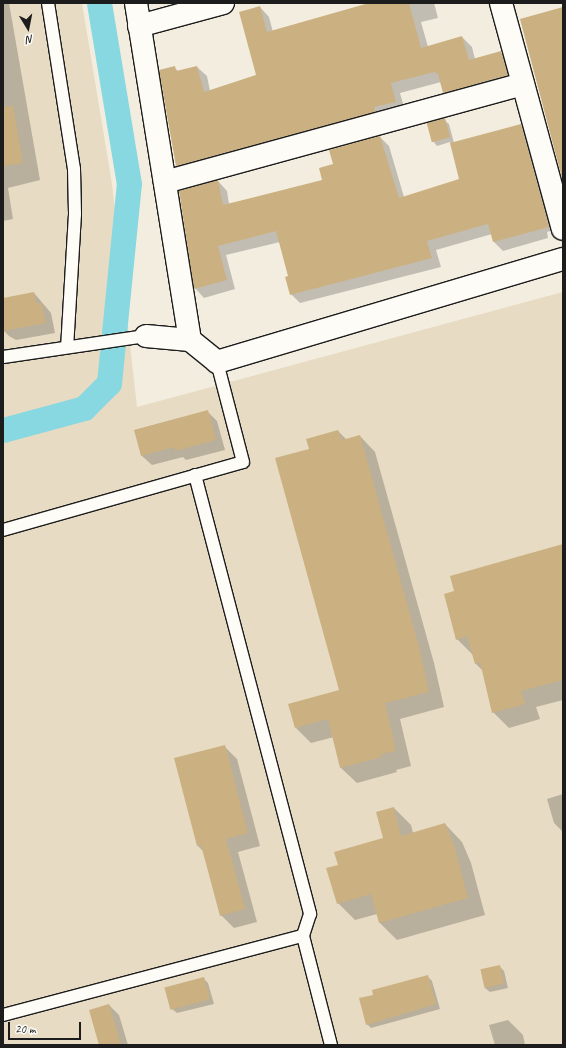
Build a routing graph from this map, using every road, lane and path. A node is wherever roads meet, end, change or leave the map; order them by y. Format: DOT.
graph roads {
  1 [pos="48,3"];
  2 [pos="136,3"];
  3 [pos="223,3"];
  4 [pos="501,3"];
  5 [pos="139,26"];
  6 [pos="523,84"];
  7 [pos="165,182"];
  8 [pos="563,230"];
  9 [pos="563,259"];
  10 [pos="146,336"];
  11 [pos="190,340"];
  12 [pos="67,347"];
  13 [pos="3,357"];
  14 [pos="217,362"];
  15 [pos="195,475"];
  16 [pos="3,530"];
  17 [pos="303,936"];
  18 [pos="3,1015"];
  19 [pos="331,1045"];
  1 -- 12 [label="lane"];
  2 -- 5 [label="street"];
  3 -- 5 [label="street"];
  4 -- 6 [label="street"];
  5 -- 7 [label="street"];
  6 -- 7 [label="street"];
  6 -- 8 [label="street"];
  7 -- 11 [label="street"];
  9 -- 14 [label="street"];
  10 -- 11 [label="street"];
  10 -- 12 [label="lane"];
  11 -- 14 [label="street"];
  12 -- 13 [label="lane"];
  14 -- 15 [label="lane"];
  15 -- 16 [label="lane"];
  15 -- 17 [label="lane"];
  17 -- 18 [label="lane"];
  17 -- 19 [label="lane"];
}
